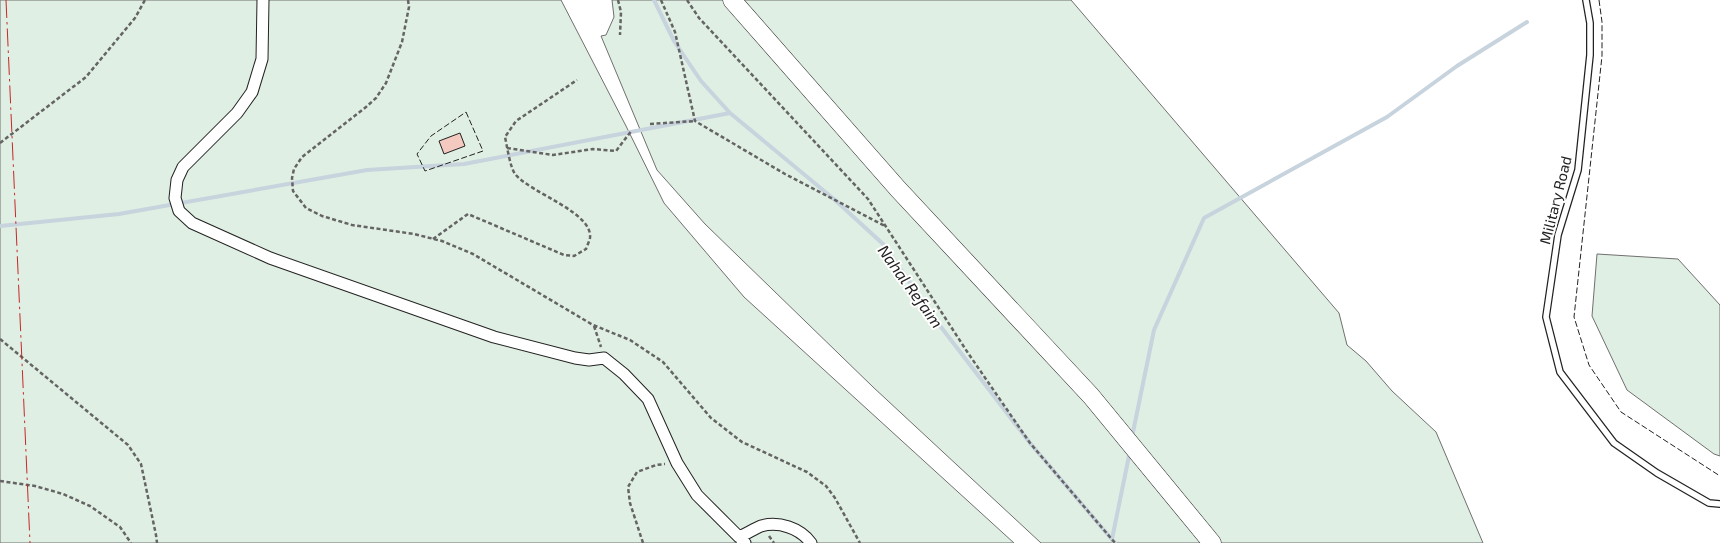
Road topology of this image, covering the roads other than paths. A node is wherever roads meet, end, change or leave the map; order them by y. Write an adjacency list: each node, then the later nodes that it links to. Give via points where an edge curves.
1 (262, 0): 5 (street, via 262,59 252,92 237,113 183,167 177,180 175,198 179,211 192,223 270,258 494,337 575,358 604,358 648,399 676,463 697,495)
2 (732, 0): 7 (main road, via 898,189 1091,396)
3 (1586, 0): 4 (lane, Military Road, via 1590,55 1578,170 1558,235 1546,317 1560,372 1614,443 1656,473 1709,503)
4 (1720, 504)
5 (742, 540): 6 (street, via 762,526 786,525 805,534)
6 (811, 543)
7 (1212, 543)

